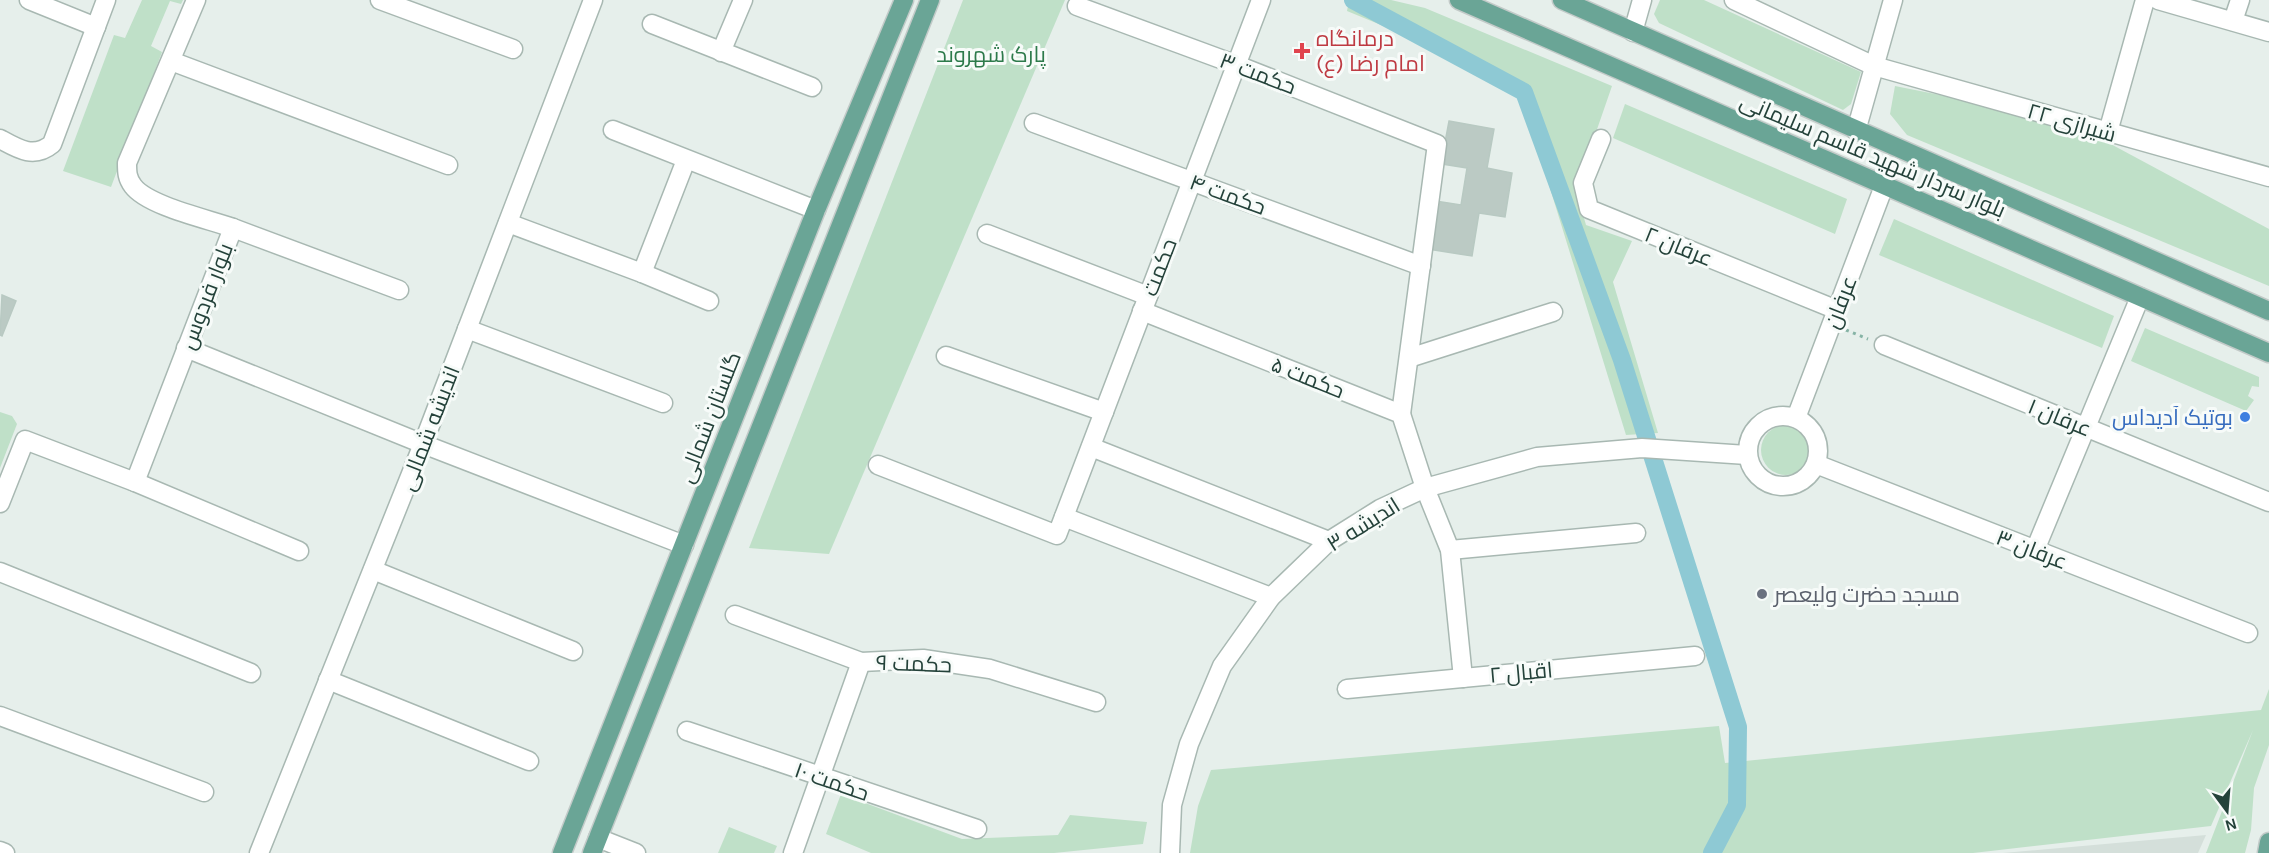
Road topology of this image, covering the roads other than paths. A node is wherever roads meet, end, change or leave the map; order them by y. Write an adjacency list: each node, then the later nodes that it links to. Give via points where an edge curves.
1 (29, 0): 21 (street)
2 (106, 0): 21 (street)
3 (196, 0): 26 (street, بلوار فردوس)
4 (380, 0): 24 (street)
5 (593, 0): 42 (street, اندیشه شمالی)
6 (743, 0): 25 (street)
7 (904, 0): 41 (main road, گلستان شمالی)
8 (930, 0): 81 (main road)
9 (1261, 0): 27 (street, حکمت)
10 (1459, 0): 40 (main road, بلوار سردار شهید قاسم سلیمانی)
11 (1562, 0): 22 (main road, بلوار سردار شهید قاسم سلیمانی)
12 (1642, 0): 22 (street)
13 (1734, 0): 28 (street, شیرازی ۲۲)
14 (1893, 0): 28 (street)
15 (2145, 0): 33 (street)
16 (2158, 0): 19 (street)
17 (2240, 0): 19 (street)
18 (1077, 6): 27 (street, حکمت ۳)
19 (2233, 21): 23 (street)
20 (652, 24): 25 (street)
21 (96, 27): 34 (street, via 52,144 39,152 24,152)
22 (1633, 32): 32 (main road, بلوار سردار شهید قاسم سلیمانی)
23 (2269, 32)
24 (513, 49)
25 (722, 52): 29 (street)
26 (171, 61): 37 (street); 43 (street, بلوار فردوس, via 127,163 127,177 149,199)
27 (1237, 64): 39 (street, حکمت); 45 (street, حکمت ۳, via 1437,144)
28 (1874, 66): 32 (street); 33 (street, شیرازی ۲۲)
29 (812, 87)
30 (1034, 123): 39 (street, حکمت ۴)
31 (613, 130): 36 (street)
32 (1856, 131): 51 (main road, بلوار سردار شهید قاسم سلیمانی)
33 (2108, 132): 38 (street, شیرازی ۲۲)
34 (0, 139)
35 (1601, 139): 53 (street, عرفان ۲, via 1583,183 1589,209)
36 (686, 160): 41 (street); 46 (street)
37 (448, 165)
38 (2269, 177)
39 (1192, 181): 45 (street, حکمت ۴); 50 (street, حکمت)
40 (1884, 186): 48 (main road, بلوار سردار شهید قاسم سلیمانی); 53 (street, عرفان)
41 (816, 210): 77 (main road, گلستان شمالی)
42 (508, 223): 46 (street); 54 (street, اندیشه شمالی)
43 (233, 228): 47 (street); 56 (street, بلوار فردوس)
44 (987, 234): 50 (street, حکمت ۵)
45 (1421, 266): 59 (street)
46 (642, 273): 49 (street)
47 (399, 290)
48 (2140, 297): 57 (main road, بلوار سردار شهید قاسم سلیمانی); 64 (street)
49 (709, 301)
50 (1145, 304): 61 (street, حکمت); 62 (street, حکمت ۵)
51 (2269, 311)
52 (1553, 312): 59 (street)
53 (1834, 317): 63 (street, عرفان)
54 (467, 329): 60 (street); 65 (street, اندیشه شمالی)
55 (1884, 345): 64 (street, عرفان ۱)
56 (186, 348): 65 (street); 70 (street, بلوار فردوس)
57 (2269, 353)
58 (946, 356): 61 (street)
59 (1408, 358): 62 (street)
60 (663, 403)
61 (1104, 412): 66 (street, حکمت)
62 (1401, 414): 71 (street)
63 (1796, 418): 67 (street, via 1778,415 1761,422 1750,437); 68 (street, via 1816,437)
64 (2086, 428): 72 (street, عرفان ۱); 79 (street)
65 (423, 444): 77 (street); 82 (street, اندیشه شمالی)
66 (1090, 447): 74 (street, حکمت); 76 (street)
67 (1747, 455): 68 (street, via 1754,472 1778,486 1804,479); 71 (street, اندیشه ۳, via 1642,448 1537,457)
68 (1815, 464): 79 (street, عرفان ۳)
69 (878, 465): 74 (street, حکمت, via 1057,535)
70 (135, 482): 73 (street, via 25,440); 80 (street)
71 (1425, 488): 76 (street, اندیشه ۳, via 1380,509); 78 (street)
72 (2269, 502)
73 (0, 503)
74 (1064, 517): 84 (street)
75 (1636, 533): 78 (street)
76 (1329, 542): 84 (street, اندیشه ۳)
77 (684, 544): 81 (main road); 106 (main road, گلستان شمالی)
78 (1450, 550): 91 (street)
79 (2035, 550): 86 (street, عرفان ۳)
80 (299, 551)
81 (709, 554): 102 (main road)
82 (373, 570): 87 (street); 92 (street, اندیشه شمالی)
83 (0, 572): 90 (street)
84 (1272, 597): 109 (street, اندیشه ۳, via 1222,666 1189,744 1173,805)
85 (735, 615): 89 (street, حکمت ۹)
86 (2248, 633)
87 (573, 651)
88 (1695, 656): 91 (street, اقبال ۲)
89 (861, 662): 94 (street, حکمت ۹, via 923,659 990,669); 98 (street)
90 (251, 673)
91 (1463, 678): 93 (street, اقبال ۲)
92 (328, 680): 97 (street); 105 (street, اندیشه شمالی)
93 (1347, 688)
94 (1096, 702)
95 (0, 716): 99 (street)
96 (687, 731): 98 (street, حکمت ۱۰)
97 (529, 761)
98 (820, 777): 100 (street, حکمت ۱۰); 108 (street)
99 (204, 792)
100 (978, 829)
101 (2269, 842): 110 (main road)
102 (595, 846): 107 (street)
103 (0, 851): 104 (street)
104 (5, 853)
105 (259, 853)
106 (562, 853)
107 (636, 853)
108 (793, 853)
109 (1170, 853)
110 (2267, 853)

